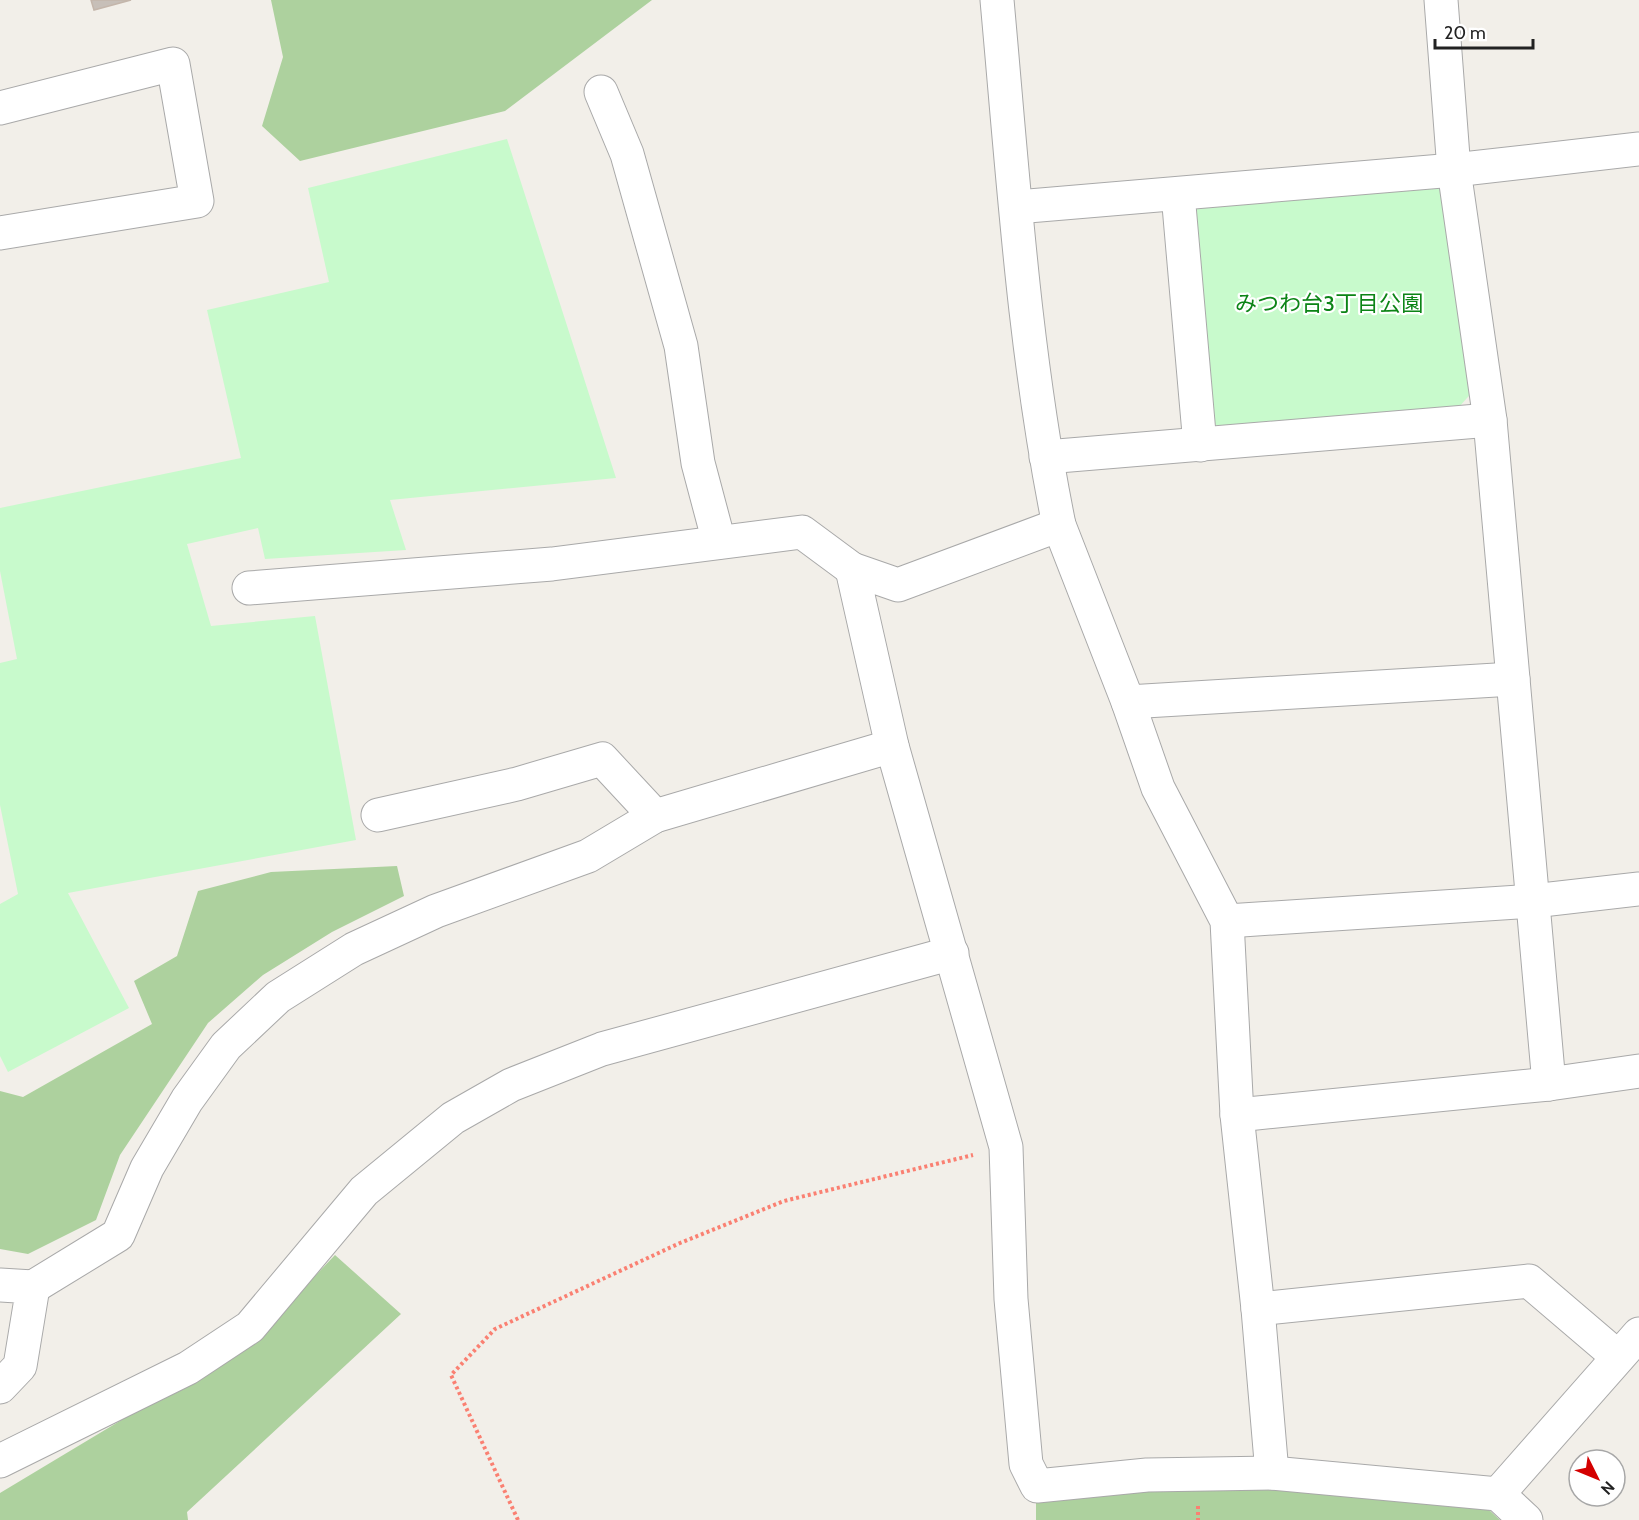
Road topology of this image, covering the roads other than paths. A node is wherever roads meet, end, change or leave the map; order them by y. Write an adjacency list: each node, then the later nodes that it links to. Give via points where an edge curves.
1 (997, 0): 8 (street)
2 (1442, 0): 6 (street)
3 (601, 92): 14 (street, via 627,154 681,346 698,463)
4 (0, 108): 9 (street, via 173,64 197,201)
5 (1639, 149): 6 (street)
6 (1454, 170): 7 (street); 10 (street)
7 (1178, 194): 8 (street); 11 (street)
8 (1016, 207): 12 (street)
9 (0, 232)
10 (1490, 420): 11 (street); 17 (street)
11 (1200, 444): 12 (street)
12 (1046, 457): 13 (street)
13 (1059, 525): 15 (street, via 898,585); 18 (street)
14 (719, 542): 15 (street, via 802,532); 16 (street, via 552,564)
15 (852, 568): 19 (street)
16 (249, 588)
17 (1513, 679): 18 (street); 23 (street)
18 (1128, 702): 24 (street, via 1158,788)
19 (892, 746): 21 (street); 25 (street)
20 (378, 815): 21 (street, via 517,784 602,759)
21 (655, 816): 30 (street, via 588,856 436,911 354,949 278,997 226,1046 187,1100 147,1168 118,1235)
22 (1639, 890): 23 (street)
23 (1533, 901): 24 (street); 27 (street)
24 (1227, 921): 28 (street)
25 (952, 953): 34 (street, via 602,1049 511,1085 453,1118 364,1191 250,1327 188,1368); 35 (street, via 1005,1147 1013,1322 1026,1464 1036,1486 1147,1475)
26 (1639, 1071): 27 (street)
27 (1550, 1084): 28 (street)
28 (1237, 1115): 31 (street)
29 (0, 1284): 30 (street)
30 (33, 1287): 33 (street, via 20,1366)
31 (1258, 1309): 32 (street, via 1529,1281); 35 (street)
32 (1628, 1346): 36 (street)
33 (0, 1387)
34 (0, 1461)
35 (1272, 1473): 36 (street)
36 (1498, 1494): 37 (street)
37 (1526, 1520)

